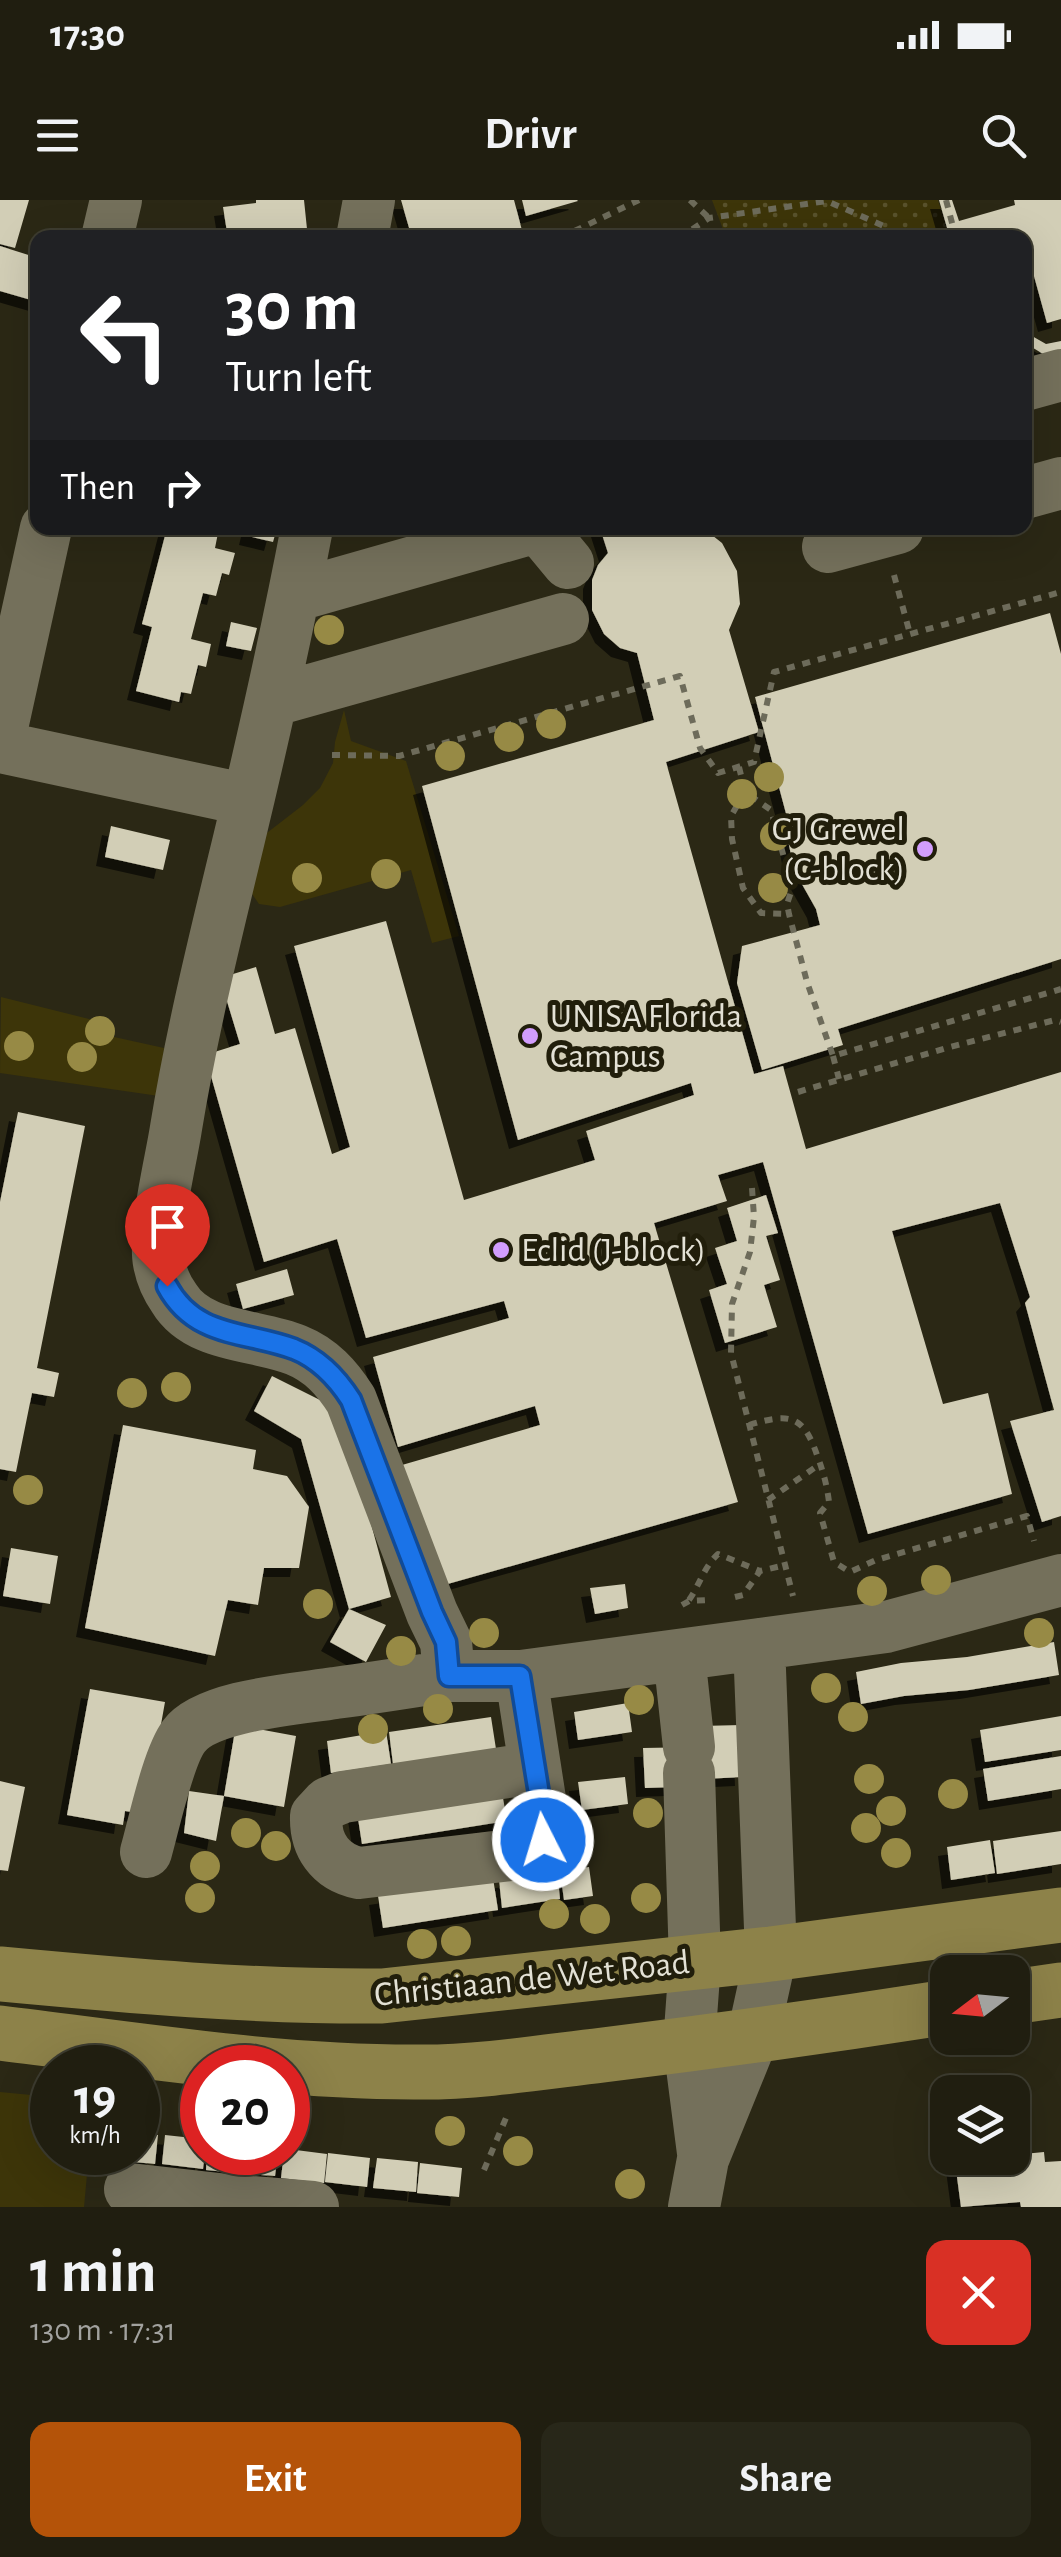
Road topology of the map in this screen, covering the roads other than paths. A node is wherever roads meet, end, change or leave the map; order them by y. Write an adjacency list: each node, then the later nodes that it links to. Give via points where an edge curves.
1 (116, 200): 3 (street)
2 (369, 200): 4 (street)
3 (109, 230)
4 (363, 230)
5 (1061, 376): 6 (street)
6 (1032, 383)
7 (1061, 483): 8 (street)
8 (1032, 491)
9 (44, 535): 17 (street)
10 (306, 535): 14 (street)
11 (547, 539): 14 (street, via 406,586)
12 (828, 546): 13 (street)
13 (896, 551)
14 (294, 596): 16 (street)
15 (563, 619): 16 (street)
16 (270, 701): 19 (street)
17 (4, 704)
18 (0, 747): 19 (street)
19 (248, 800): 23 (street, via 180,1100 158,1261 176,1302 192,1318 297,1350 337,1378 446,1642)
20 (1050, 1568): 21 (street, via 886,1627)
21 (759, 1644): 22 (street); 28 (street)
22 (679, 1655): 24 (street); 29 (street)
23 (449, 1676): 24 (street); 26 (street, via 257,1704 202,1722 176,1748)
24 (520, 1676): 25 (street)
25 (535, 1768)
26 (146, 1852)
27 (1061, 1915): 28 (main road, Christiaan de Wet Road)
28 (772, 1954): 29 (main road, Christiaan de Wet Road); 35 (street)
29 (695, 1962): 30 (main road, Christiaan de Wet Road, via 382,1996 196,1992); 36 (street)
30 (0, 1974)
31 (1061, 1990): 32 (main road)
32 (1030, 1994)
33 (930, 2010): 35 (main road)
34 (0, 2033): 36 (main road, via 344,2071 480,2069)
35 (752, 2036): 36 (main road); 37 (street)
36 (689, 2044): 37 (street)
37 (698, 2183)
38 (130, 2189): 39 (street)
39 (228, 2204): 40 (street)
40 (314, 2207)

